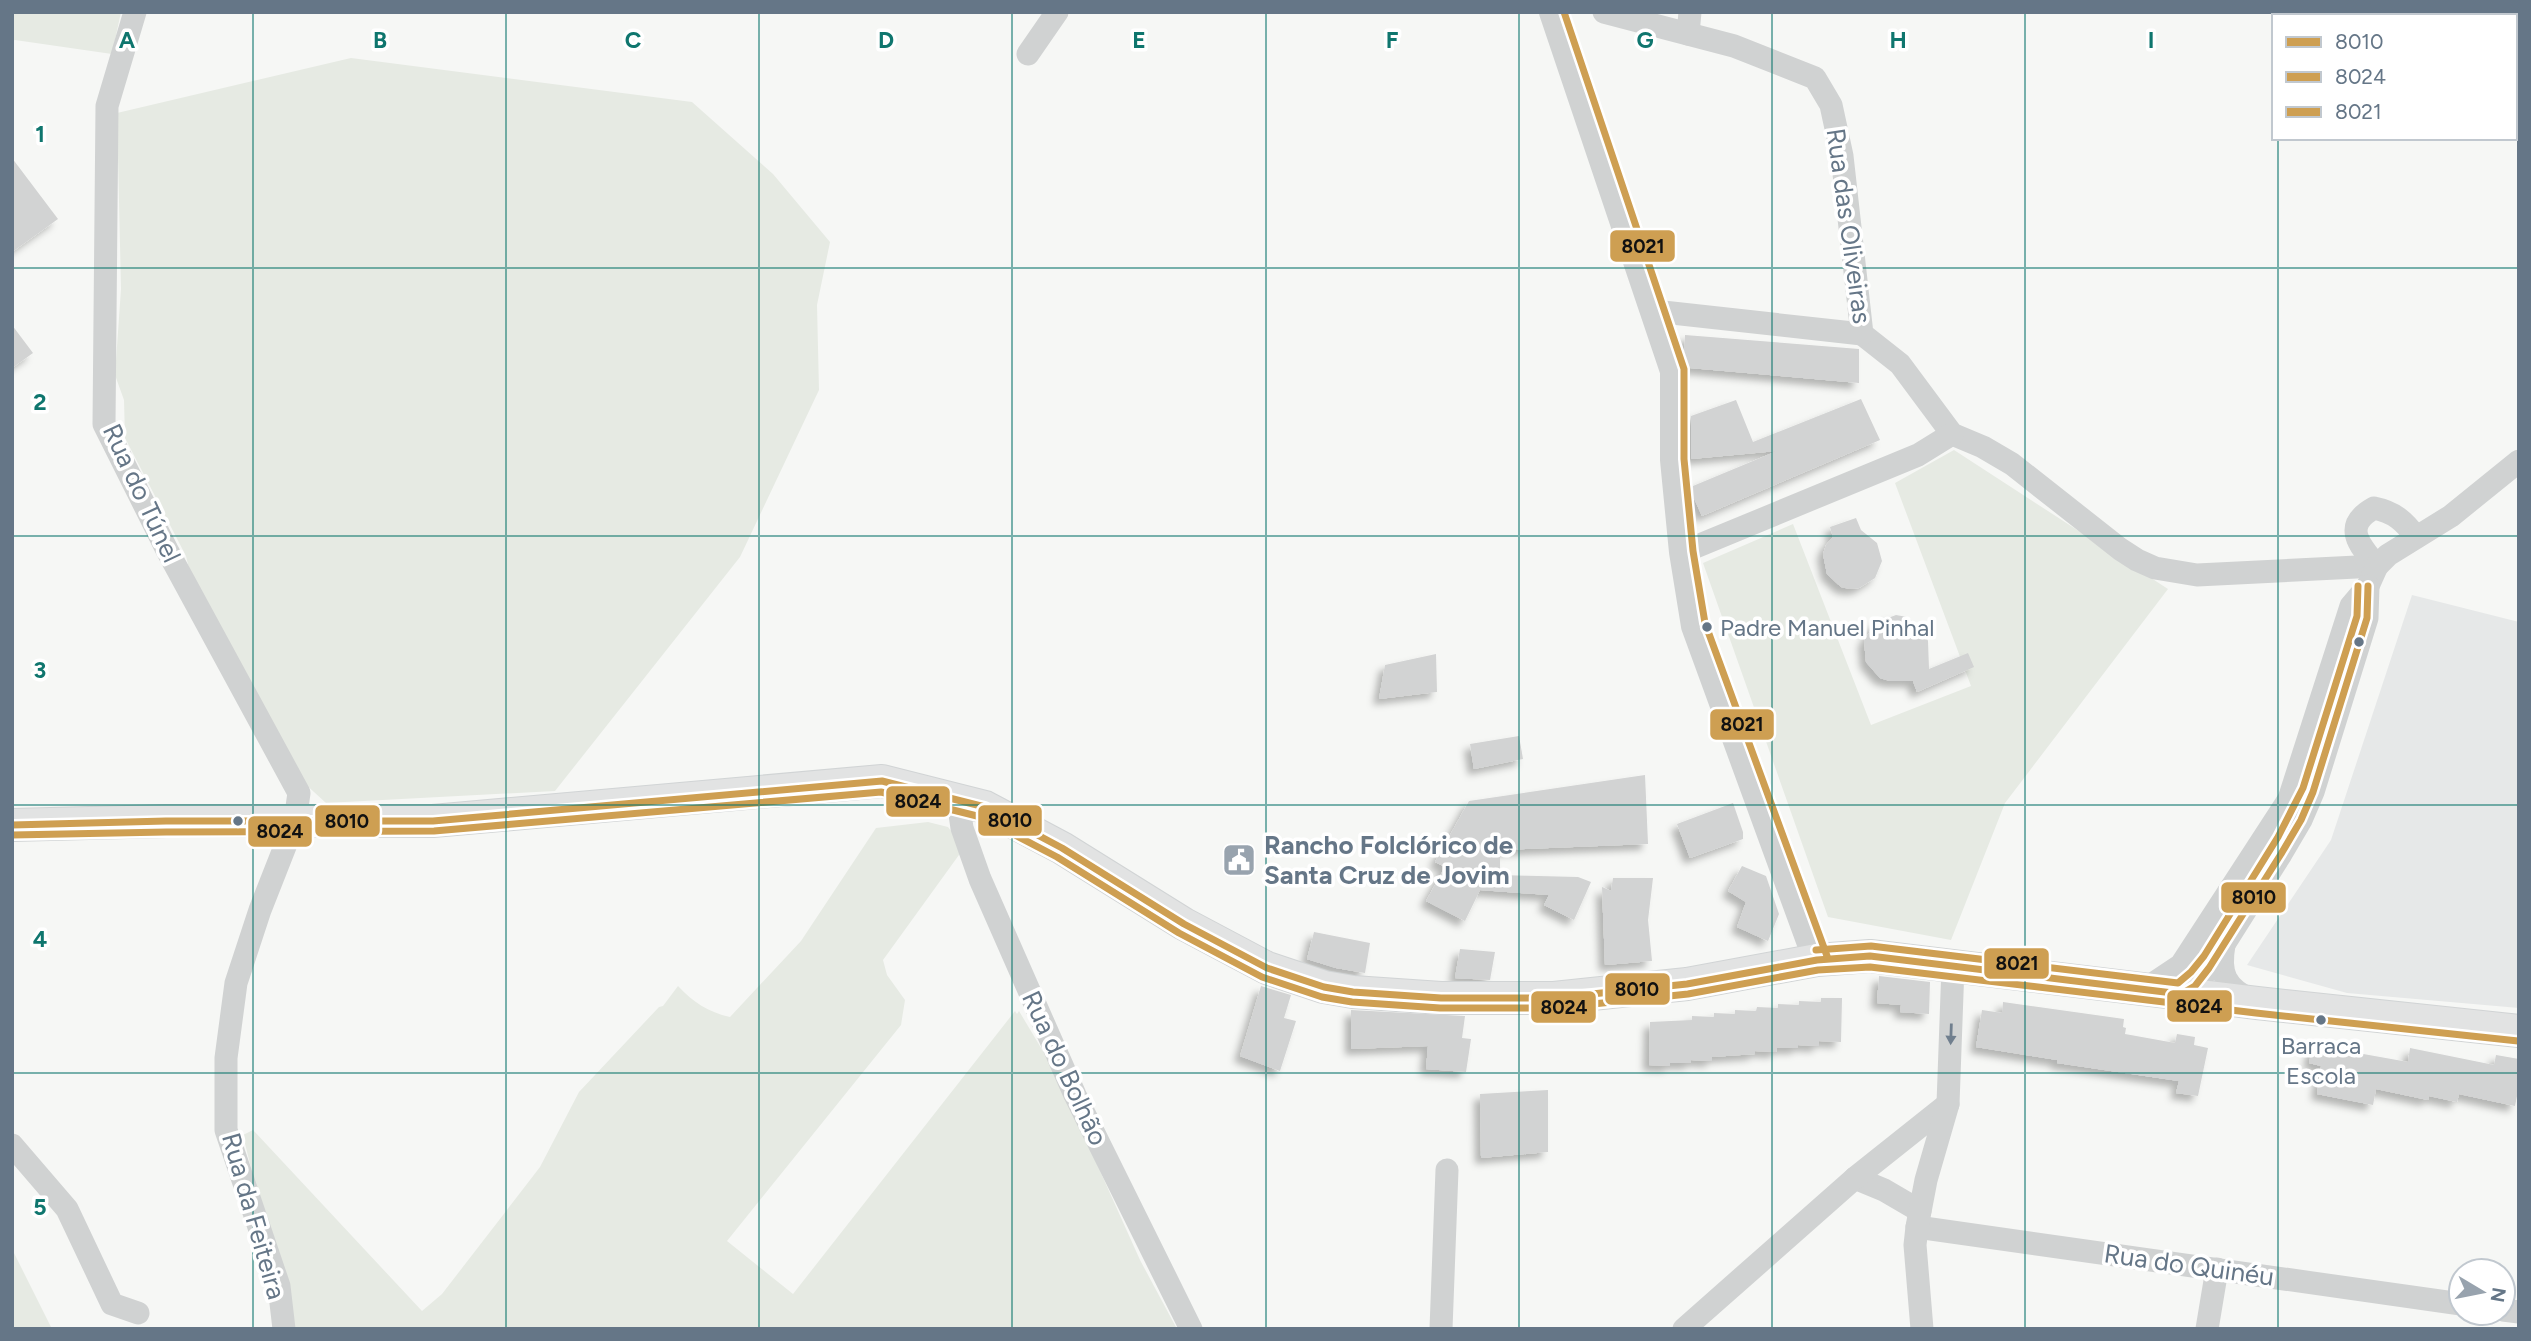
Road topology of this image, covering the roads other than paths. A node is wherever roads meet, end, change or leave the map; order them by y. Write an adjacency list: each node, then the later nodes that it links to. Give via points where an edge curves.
1 (135, 12): 15 (street, Rua do Túnel, via 107,106 104,424 167,551 299,793)
2 (1057, 12): 6 (street)
3 (1553, 12): 7 (street)
4 (1604, 12): 5 (street, Rua das Oliveiras)
5 (1689, 23): 8 (street, Rua das Oliveiras, via 1815,78 1831,105 1842,156)
6 (1028, 54)
7 (1654, 311): 8 (street); 12 (street, via 1674,371 1674,460)
8 (1861, 334): 9 (street, Rua das Oliveiras, via 1900,364)
9 (1952, 434): 12 (street, via 1918,455); 13 (street, via 2012,464 2120,549 2154,568 2197,575)
10 (2519, 461): 11 (street, via 2451,516)
11 (2416, 537): 13 (street, via 2388,555); 13 (street, via 2406,523 2386,510 2374,508 2363,514 2356,537)
12 (1683, 552): 19 (street, via 1695,626)
13 (2372, 576): 17 (street, via 2367,618 2313,792 2301,820); 18 (street, via 2346,619 2289,799)
14 (962, 800): 15 (main road, via 882,781 433,821); 19 (main road, via 985,807 1062,848 1184,925 1267,968 1353,992 1554,998 1686,984); 34 (street, Rua do Bolhão, via 962,828 980,879 1075,1095)
15 (295, 821): 16 (main road); 33 (street, Rua da Feiteira, via 236,983 226,1058 226,1130 279,1286)
16 (12, 825)
17 (2224, 945): 22 (street); 23 (street, via 2220,964 2226,980 2240,995)
18 (2195, 946): 21 (street, via 2180,965); 22 (street, via 2188,963)
19 (1816, 960): 20 (main road, via 1870,956)
20 (1953, 966): 21 (main road); 25 (street, one-way to 25)
21 (2140, 989): 22 (main road)
22 (2193, 992): 23 (main road)
23 (2257, 1003): 24 (main road)
24 (2519, 1031)
25 (1948, 1104): 28 (street); 29 (street)
26 (12, 1145): 32 (street, via 67,1209 112,1304)
27 (1447, 1170): 35 (street)
28 (1855, 1178): 29 (street, via 1884,1190); 36 (street)
29 (1918, 1219): 30 (street, Rua do Quinéu); 37 (street)
30 (2217, 1269): 31 (street, Rua do Quinéu); 38 (street)
31 (2447, 1302)
32 (138, 1313)
33 (284, 1329)
34 (1191, 1329)
35 (1441, 1329)
36 (1684, 1329)
37 (1922, 1329)
38 (2207, 1329)

